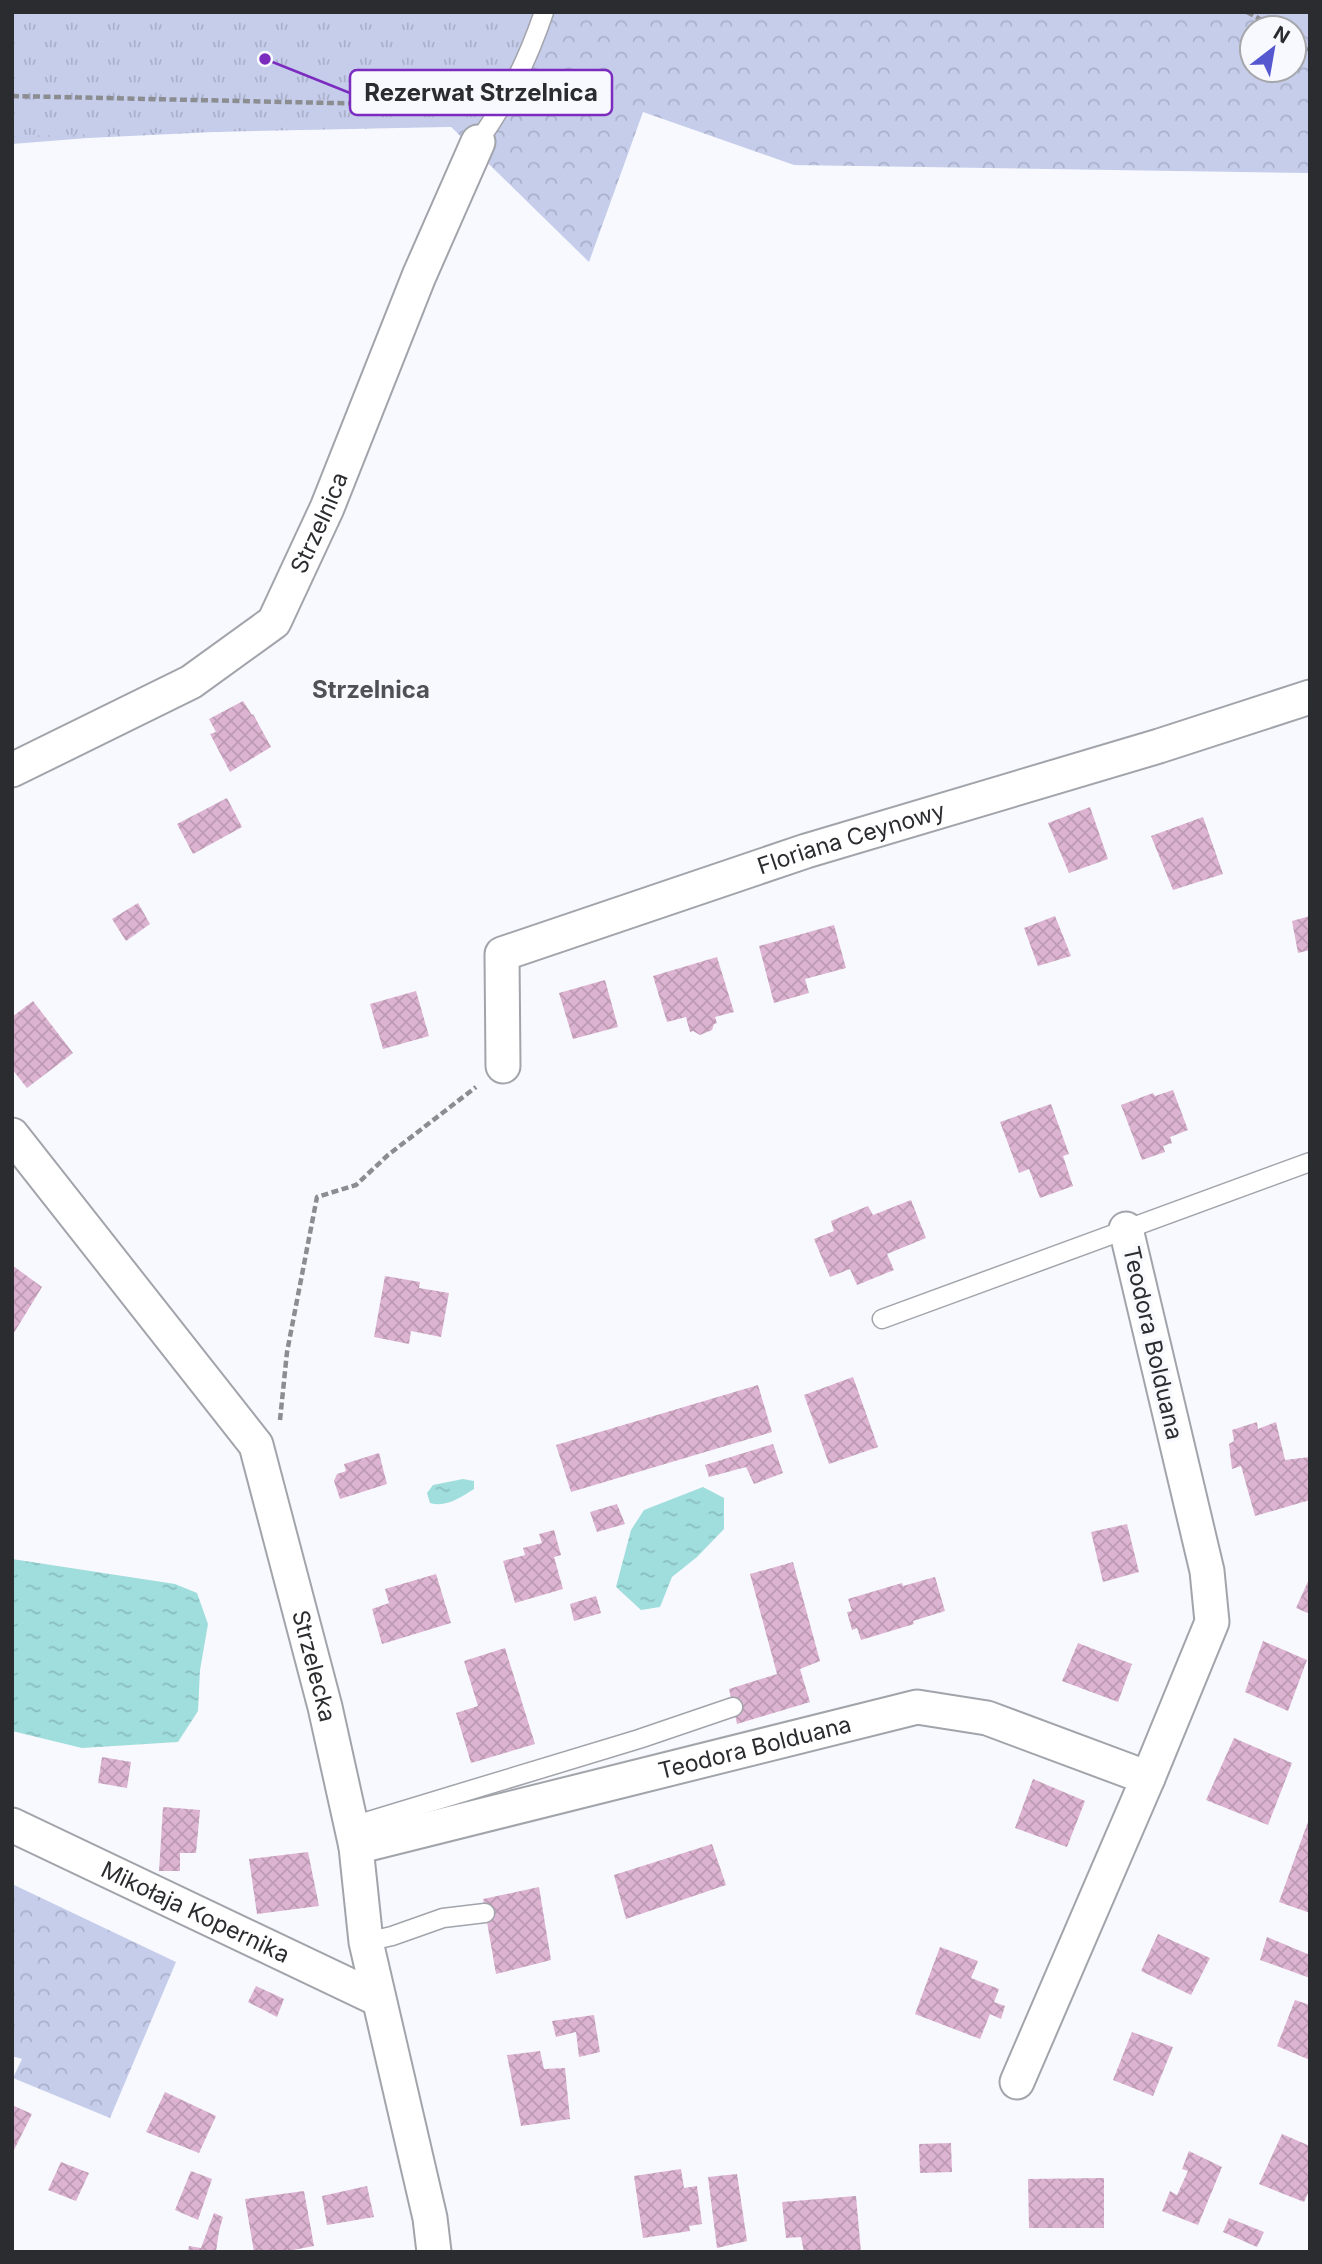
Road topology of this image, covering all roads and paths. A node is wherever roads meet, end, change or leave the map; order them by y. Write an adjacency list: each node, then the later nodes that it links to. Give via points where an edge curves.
1 (544, 12): 3 (lane)
2 (12, 96): 3 (path)
3 (503, 106): 4 (lane)
4 (478, 142): 6 (street, Strzelnica, via 327,508 274,622 191,682)
5 (1310, 697): 7 (street, Floriana Ceynowy, via 806,851 502,954)
6 (12, 771)
7 (503, 1066): 12 (path, via 356,1185 317,1197 287,1352)
8 (19, 1144): 16 (street, Strzelecka, via 256,1445 326,1707)
9 (1310, 1162): 10 (lane)
10 (1126, 1229): 11 (lane); 14 (street, Teodora Bolduana, via 1207,1571 1212,1622)
11 (882, 1319)
12 (280, 1421)
13 (733, 1707): 16 (lane)
14 (1148, 1778): 16 (street, Teodora Bolduana, via 987,1718 917,1707); 20 (street, Teodora Bolduana)
15 (12, 1825): 19 (street, Mikołaja Kopernika)
16 (354, 1836): 18 (street, Strzelecka)
17 (485, 1913): 18 (lane, via 443,1918)
18 (366, 1942): 19 (street, Strzelecka)
19 (378, 1999): 21 (street, Strzelecka, via 430,2218)
20 (1017, 2082)
21 (433, 2252)

